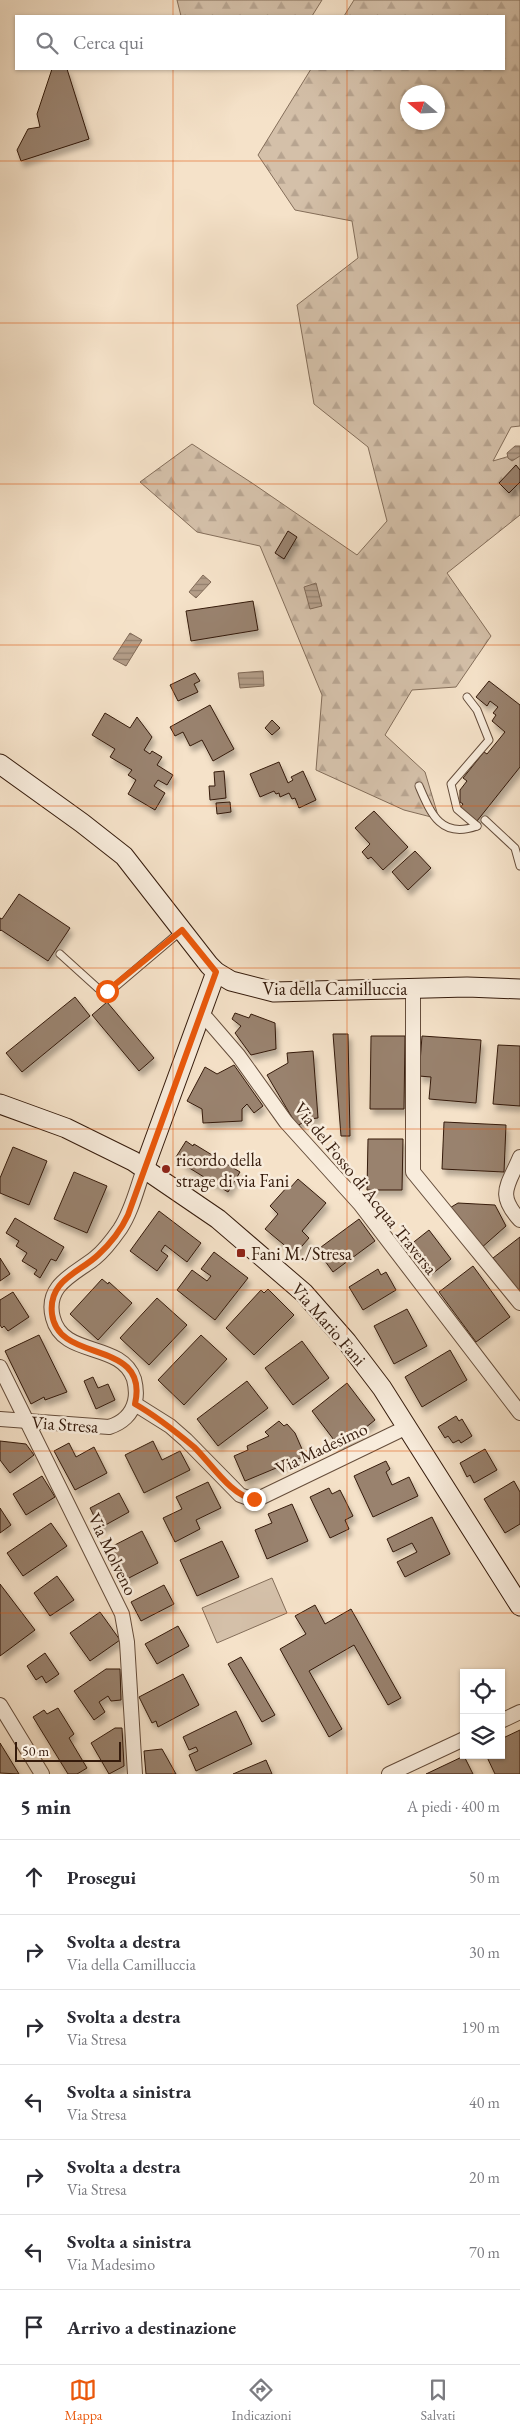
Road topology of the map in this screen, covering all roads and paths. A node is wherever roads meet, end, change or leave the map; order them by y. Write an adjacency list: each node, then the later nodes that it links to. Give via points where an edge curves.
1 (467, 697): 3 (lane, via 477,710 489,740 451,784 457,809 477,826 464,831 440,823 430,812)
2 (0, 764): 7 (street, Via della Camilluccia, via 124,856)
3 (419, 786)
4 (485, 820): 5 (lane)
5 (518, 847): 6 (lane)
6 (520, 866)
7 (182, 930): 8 (lane, via 105,992); 9 (street, Via della Camilluccia)
8 (60, 954)
9 (216, 972): 10 (street, Via della Camilluccia, via 239,983 274,992); 12 (street)
10 (413, 988): 11 (street, Via della Camilluccia); 17 (street, via 412,1168)
11 (520, 989)
12 (200, 1011): 15 (street); 20 (street, Via del Fosso di Acqua Traversa, via 286,1122 360,1204)
13 (0, 1104): 15 (street, Via Mario Fani, via 86,1136)
14 (520, 1157): 16 (street, via 505,1197 509,1208)
15 (144, 1169): 19 (street, via 119,1230 96,1257 62,1280 52,1305 54,1323 64,1338 125,1364 137,1390); 23 (street, Via Mario Fani, via 218,1219 304,1293 347,1342)
16 (520, 1220)
17 (520, 1303)
18 (0, 1367): 22 (street, Via Molveno)
19 (135, 1404): 22 (street, Via Stresa, via 123,1420 109,1427); 23 (street, Via Madesimo, via 170,1426 240,1495 254,1499)
20 (520, 1414)
21 (0, 1419): 22 (street, Via Stresa)
22 (25, 1421): 30 (street, Via Molveno, via 122,1614 127,1642)
23 (407, 1427): 24 (street, Via Mario Fani)
24 (520, 1606)
25 (0, 1705): 29 (street)
26 (520, 1712): 27 (street)
27 (505, 1719)
28 (460, 1741): 31 (street)
29 (42, 1774)
30 (136, 1774)
31 (389, 1774)

